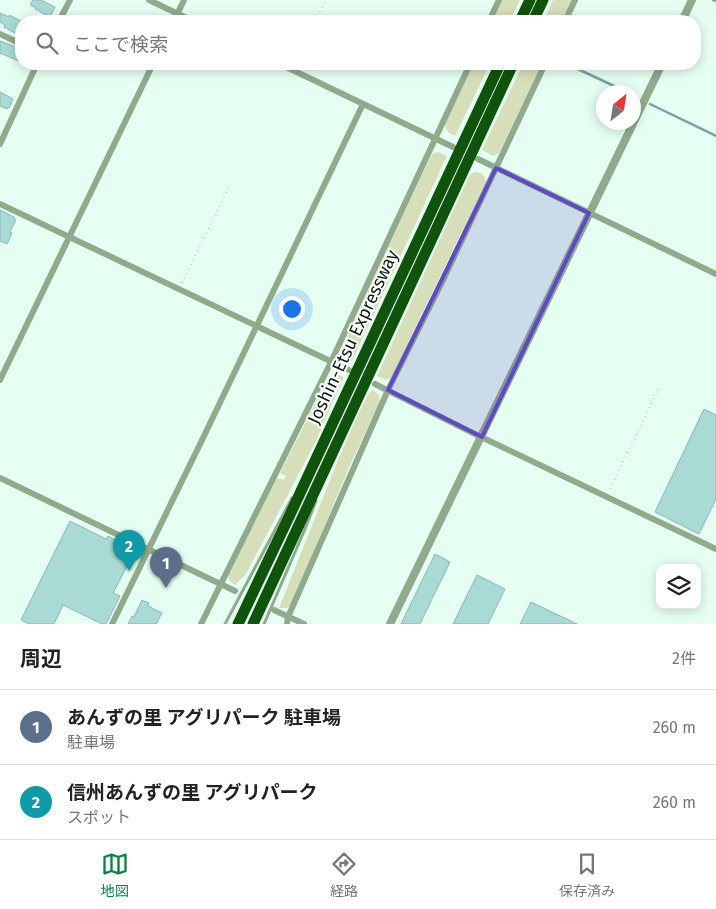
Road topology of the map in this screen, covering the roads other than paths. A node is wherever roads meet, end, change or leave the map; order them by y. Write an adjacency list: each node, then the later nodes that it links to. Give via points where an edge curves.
1 (70, 0): 10 (street)
2 (149, 0): 9 (street)
3 (184, 0): 9 (street)
4 (498, 0): 11 (street)
5 (530, 0): 12 (highway)
6 (543, 0): 13 (highway)
7 (575, 0): 14 (street)
8 (692, 0): 15 (street)
9 (178, 14)
10 (62, 15)
11 (492, 15)
12 (523, 15)
13 (536, 15)
14 (568, 15)
15 (685, 15)
16 (0, 34): 17 (street)
17 (15, 41)
18 (34, 70): 28 (street)
19 (150, 70): 36 (street)
20 (292, 70): 26 (street)
21 (467, 70): 29 (street)
22 (497, 70): 44 (highway, Joshin-Etsu Expressway)
23 (510, 70): 45 (highway, Joshin-Etsu Expressway)
24 (542, 70): 33 (street)
25 (659, 70): 35 (street)
26 (363, 104): 29 (street); 38 (street)
27 (0, 121): 28 (street)
28 (9, 124): 30 (street)
29 (436, 139): 31 (street); 39 (street)
30 (0, 144)
31 (453, 147)
32 (478, 159): 33 (street)
33 (496, 168): 35 (street); 43 (street)
34 (0, 204): 36 (street)
35 (589, 213): 37 (street); 46 (street)
36 (69, 237): 38 (street); 41 (street)
37 (716, 274)
38 (256, 326): 39 (street); 51 (street)
39 (331, 362): 40 (street); 52 (street)
40 (349, 370)
41 (0, 380)
42 (375, 384): 43 (street)
43 (388, 390): 46 (street); 55 (street)
44 (329, 430): 48 (lane); 59 (highway, Joshin-Etsu Expressway)
45 (340, 435): 60 (highway, Joshin-Etsu Expressway); 61 (lane, via 305,529)
46 (482, 436): 50 (street); 64 (street)
47 (0, 478): 51 (street)
48 (297, 489)
49 (292, 497): 58 (lane)
50 (716, 549)
51 (148, 550): 52 (street); 56 (street)
52 (220, 584): 53 (street); 57 (street)
53 (235, 591)
54 (274, 610): 55 (street)
55 (288, 617): 62 (street); 63 (street)
56 (112, 624)
57 (201, 624)
58 (225, 624)
59 (238, 624)
60 (253, 624)
61 (264, 624)
62 (286, 624)
63 (304, 624)
64 (390, 624)

